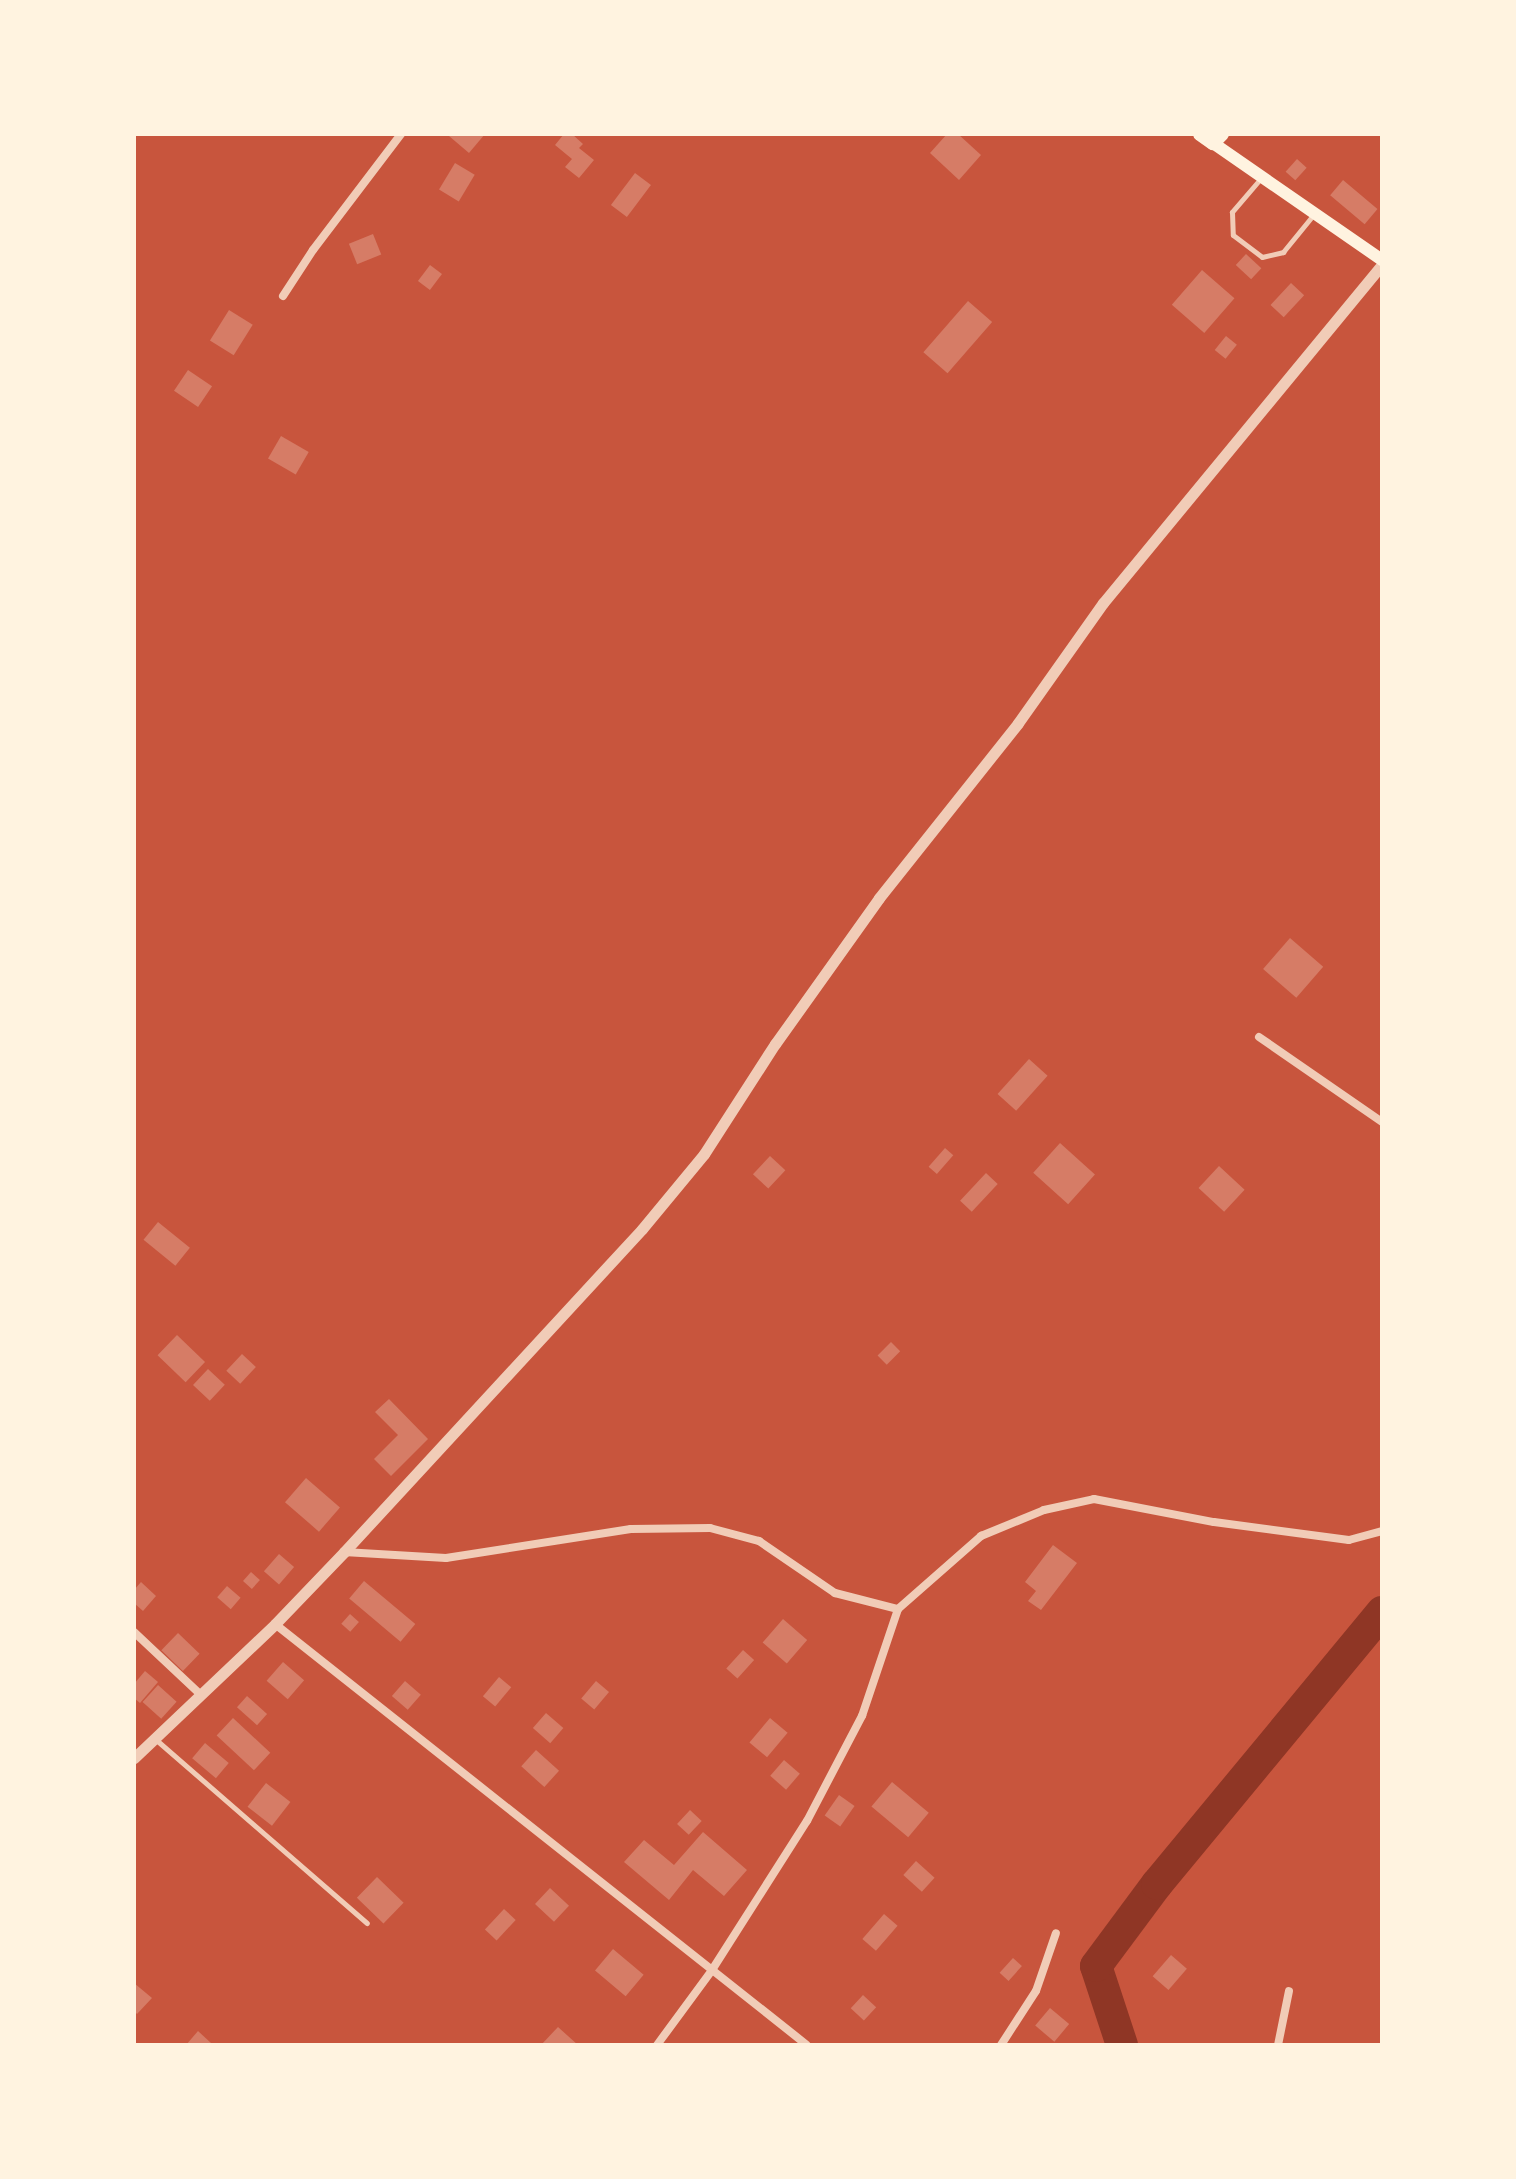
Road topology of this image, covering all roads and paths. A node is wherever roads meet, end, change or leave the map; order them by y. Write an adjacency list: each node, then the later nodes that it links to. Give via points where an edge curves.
1 (401, 134): 7 (street)
2 (1200, 134): 3 (main road)
3 (1218, 138): 4 (main road)
4 (1262, 177): 5 (main road); 5 (lane, via 1232,212 1233,235 1262,257 1283,252)
5 (1315, 213): 6 (main road)
6 (1382, 262): 11 (street, via 1103,603 1018,723 879,898 704,1154 642,1229)
7 (283, 296)
8 (1259, 1037): 9 (street)
9 (1382, 1122)
10 (1382, 1531): 12 (street, via 1349,1540 1094,1499 1044,1510 981,1536)
11 (344, 1552): 12 (street, via 446,1558 631,1529 710,1528 759,1541 835,1593); 13 (street)
12 (898, 1609): 20 (street, via 862,1716 807,1821)
13 (275, 1624): 15 (street); 20 (street)
14 (134, 1632): 15 (street)
15 (200, 1694): 16 (street)
16 (154, 1738): 17 (street); 18 (lane)
17 (134, 1758)
18 (367, 1923)
19 (1056, 1933): 24 (street, via 1036,1991)
20 (712, 1970): 22 (street); 23 (street)
21 (1289, 1991): 25 (street)
22 (657, 2045)
23 (807, 2045)
24 (1001, 2045)
25 (1278, 2045)

